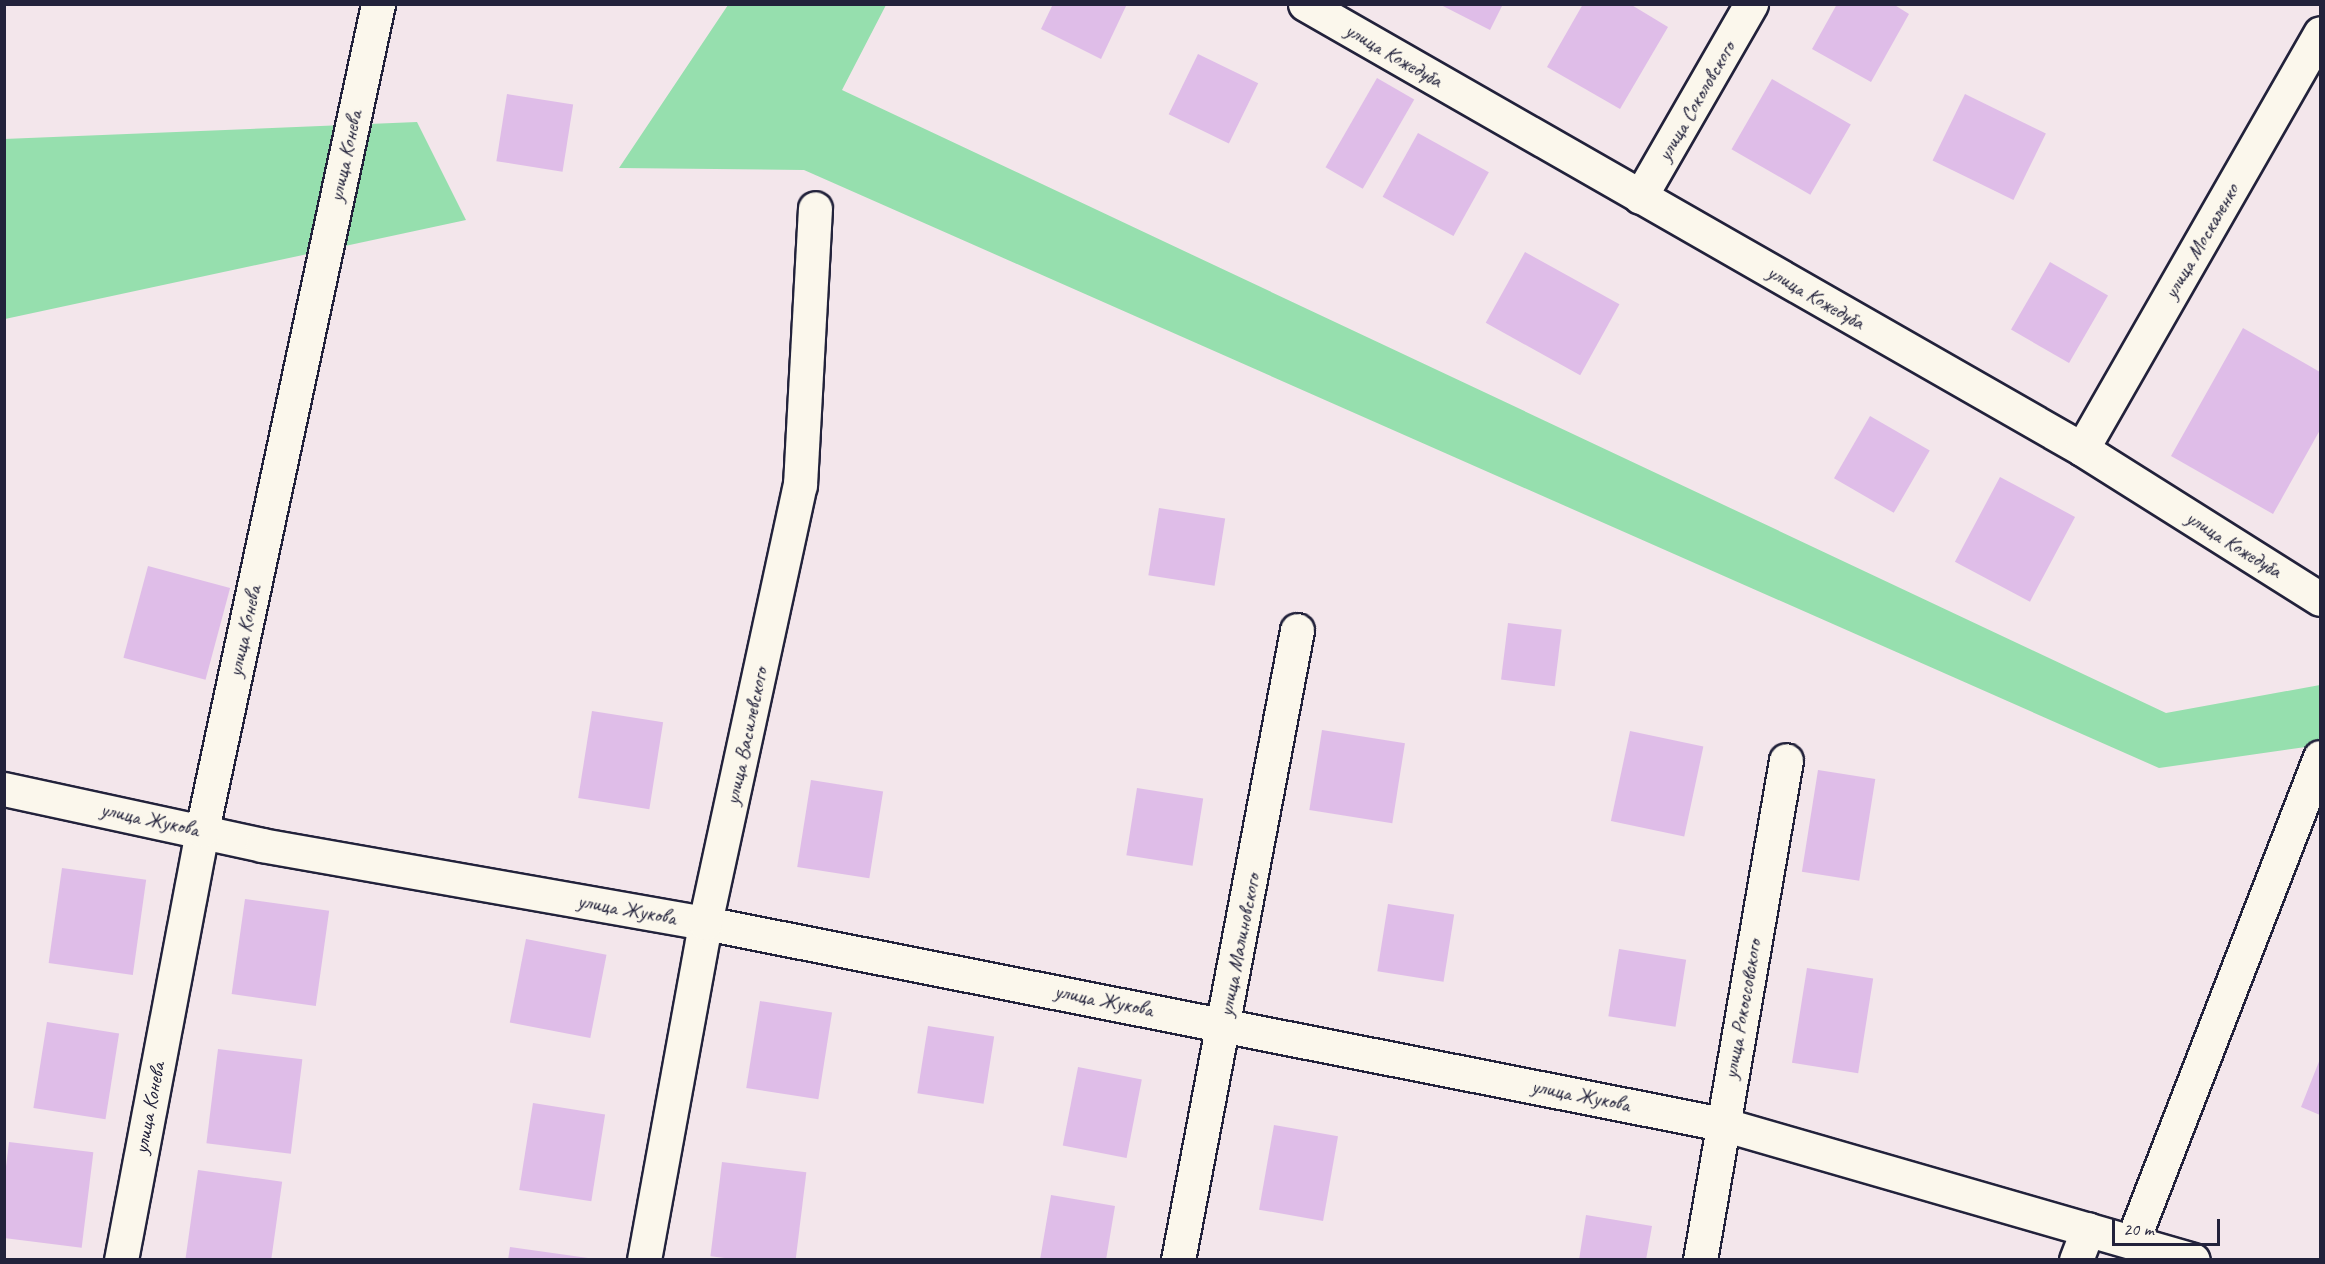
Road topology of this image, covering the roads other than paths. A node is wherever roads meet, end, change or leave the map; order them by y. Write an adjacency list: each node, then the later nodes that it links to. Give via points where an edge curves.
1 (378, 4): 13 (street, улица Конева)
2 (1305, 4): 5 (street, улица Кожедуба)
3 (1751, 4): 5 (street, улица Соколовского)
4 (2320, 33): 7 (street, улица Москаленко)
5 (1640, 197): 7 (street, улица Кожедуба)
6 (815, 208): 14 (street, улица Василевского, via 800,485)
7 (2082, 449): 8 (street, улица Кожедуба)
8 (2320, 599)
9 (1297, 630): 15 (street, улица Малиновского)
10 (2320, 757): 18 (street)
11 (1786, 760): 16 (street, улица Рокоссовского)
12 (4, 789): 13 (street, улица Жукова)
13 (202, 830): 14 (street, улица Жукова); 19 (street, улица Конева)
14 (705, 923): 15 (street, улица Жукова); 20 (street, улица Василевского)
15 (1224, 1023): 16 (street, улица Жукова); 21 (street, улица Малиновского)
16 (1722, 1124): 17 (street, улица Жукова); 22 (street, улица Рокоссовского)
17 (2088, 1229): 18 (street, улица Жукова); 23 (street)
18 (2132, 1242): 24 (street, улица Жукова)
19 (121, 1260)
20 (644, 1260)
21 (1178, 1260)
22 (1700, 1260)
23 (2076, 1260)
24 (2193, 1260)

